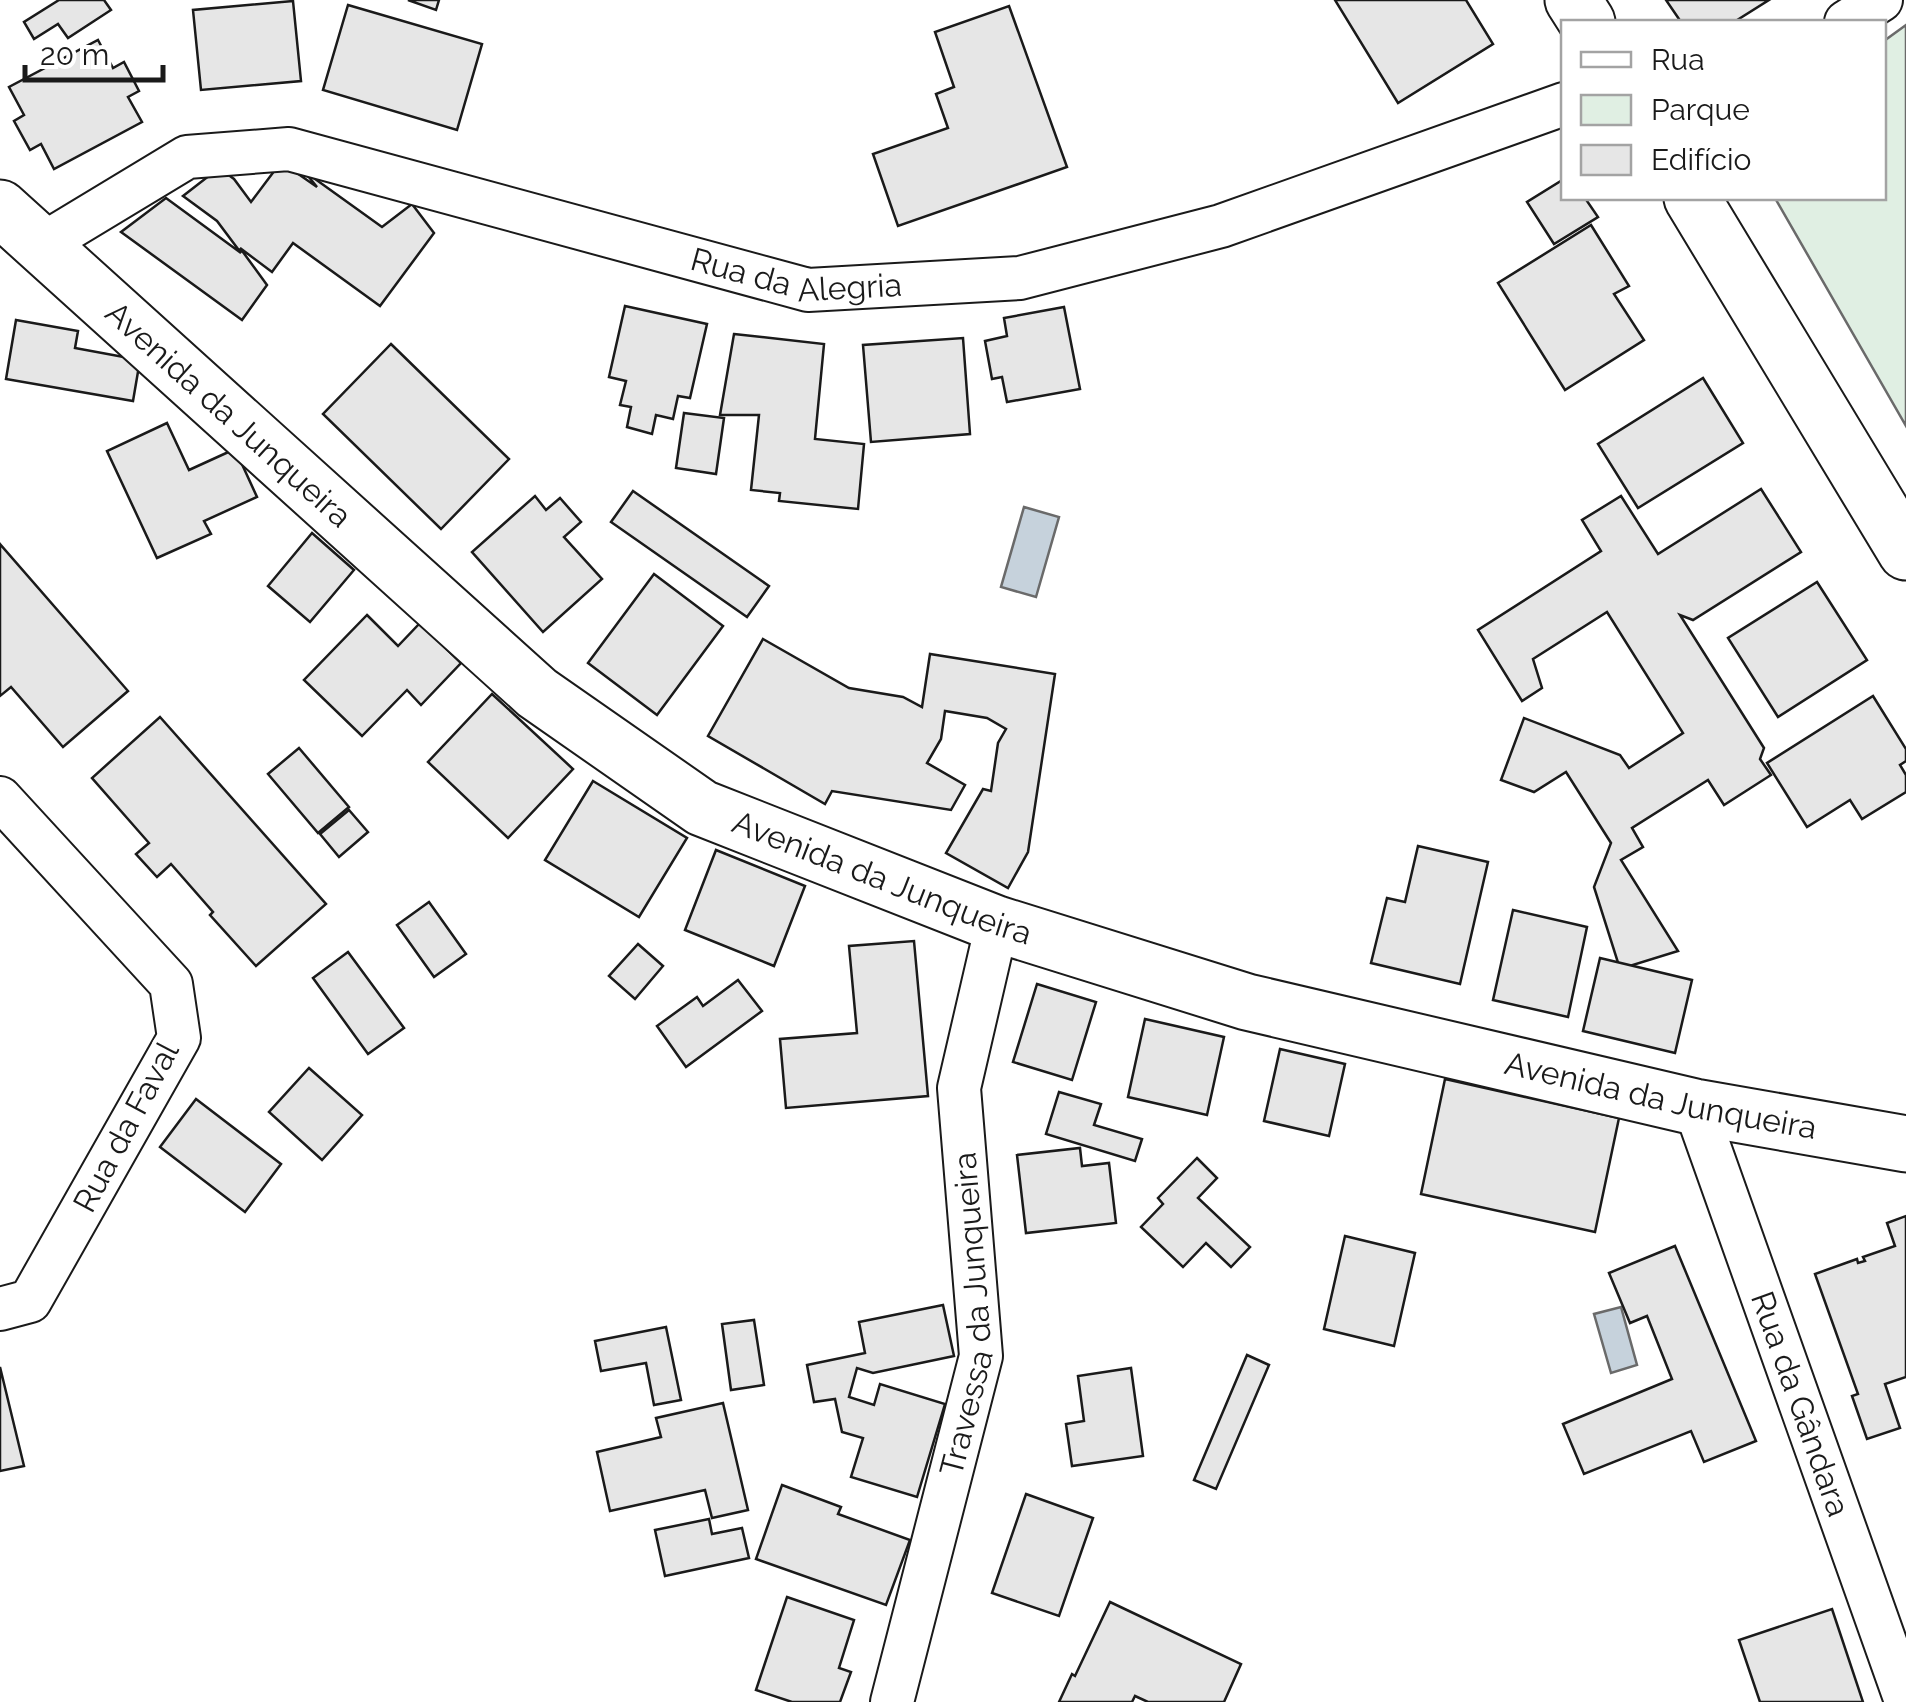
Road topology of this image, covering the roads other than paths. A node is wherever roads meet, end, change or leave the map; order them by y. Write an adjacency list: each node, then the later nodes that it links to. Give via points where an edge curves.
1 (1881, 0): 2 (street)
2 (1849, 20)
3 (1561, 105): 5 (street, Rua da Alegria, via 1221,226 1020,278 808,290 289,149 186,157)
4 (1693, 200): 6 (street)
5 (11, 220): 8 (street, Avenida da Junqueira, via 537,693 702,808)
6 (1906, 552)
7 (0, 798): 11 (street, Rua da Faval, via 172,984 179,1038 30,1301)
8 (997, 924): 9 (street, Avenida da Junqueira, via 1247,1002); 13 (street, Travessa da Junqueira, via 959,1088 981,1356)
9 (1695, 1107): 10 (street, Avenida da Junqueira); 12 (street, Rua da Gândara)
10 (1906, 1144)
11 (0, 1309)
12 (1906, 1701)
13 (892, 1702)

